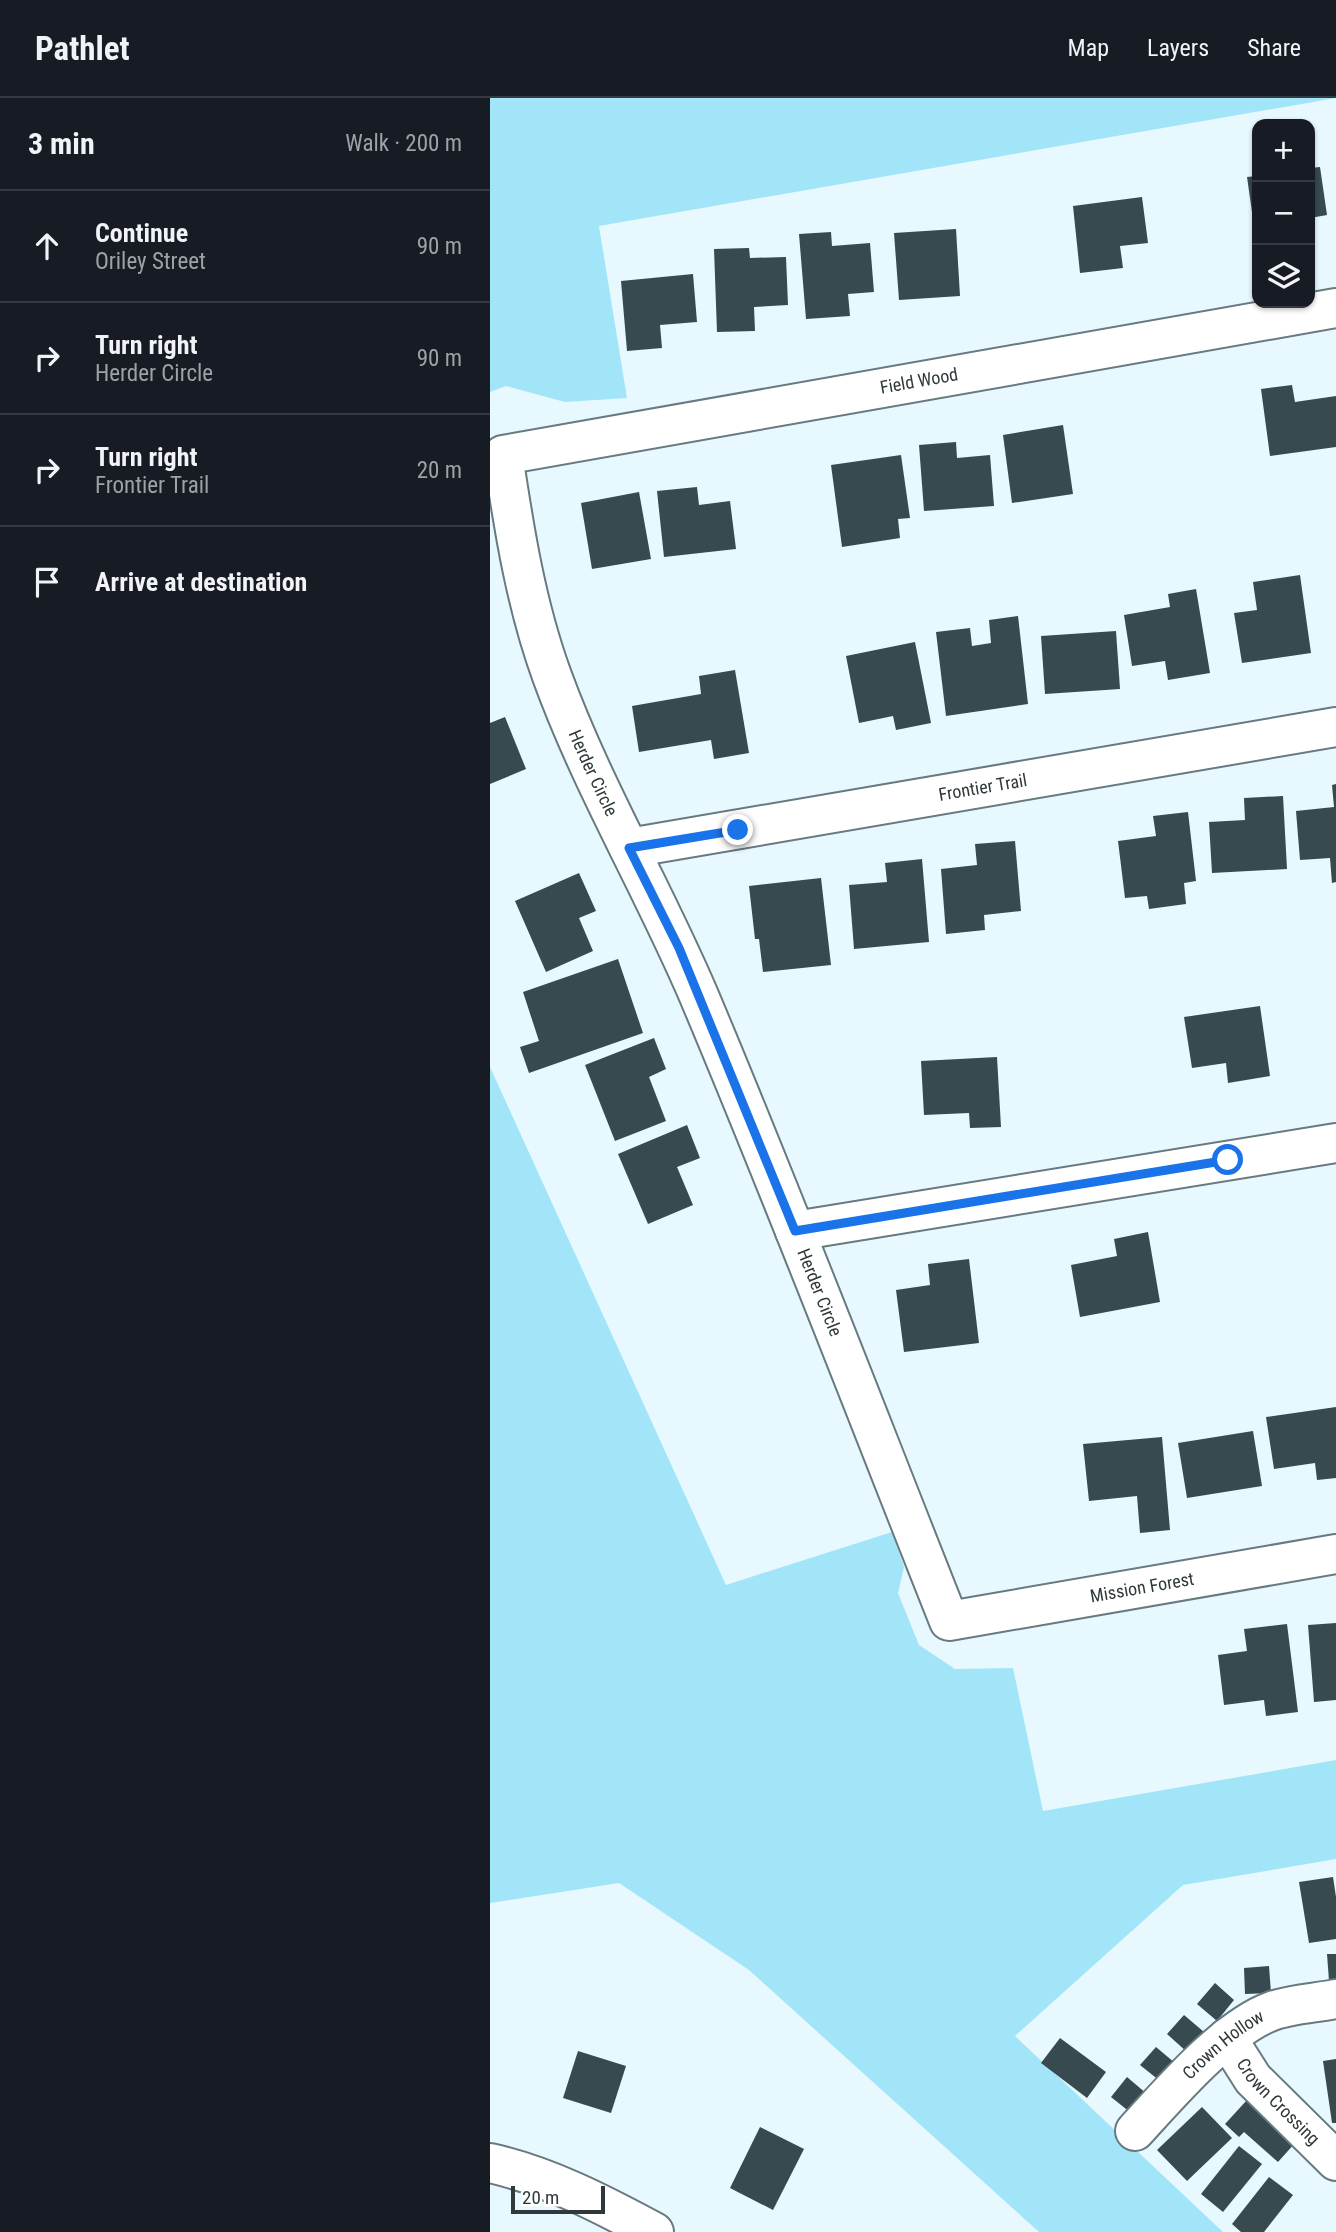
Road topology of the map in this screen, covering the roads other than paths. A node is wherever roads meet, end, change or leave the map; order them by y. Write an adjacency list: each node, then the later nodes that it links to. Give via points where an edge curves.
1 (1336, 308): 2 (street, Field Wood)
2 (503, 455): 4 (street, Herder Circle, via 527,588 551,673 584,756)
3 (1336, 727): 4 (street, Frontier Trail)
4 (629, 848): 6 (street, Herder Circle, via 679,948)
5 (1336, 1143): 6 (street)
6 (795, 1231): 8 (street, Herder Circle)
7 (1336, 1554): 8 (street, Mission Forest)
8 (949, 1621)
9 (1336, 1999): 10 (street, Crown Hollow, via 1273,2011)
10 (1227, 2038): 11 (street, Crown Hollow); 12 (street, Crown Crossing, via 1253,2079)
11 (1135, 2131)
12 (1336, 2161)
13 (490, 2164): 14 (street, via 519,2170)
14 (654, 2232)

